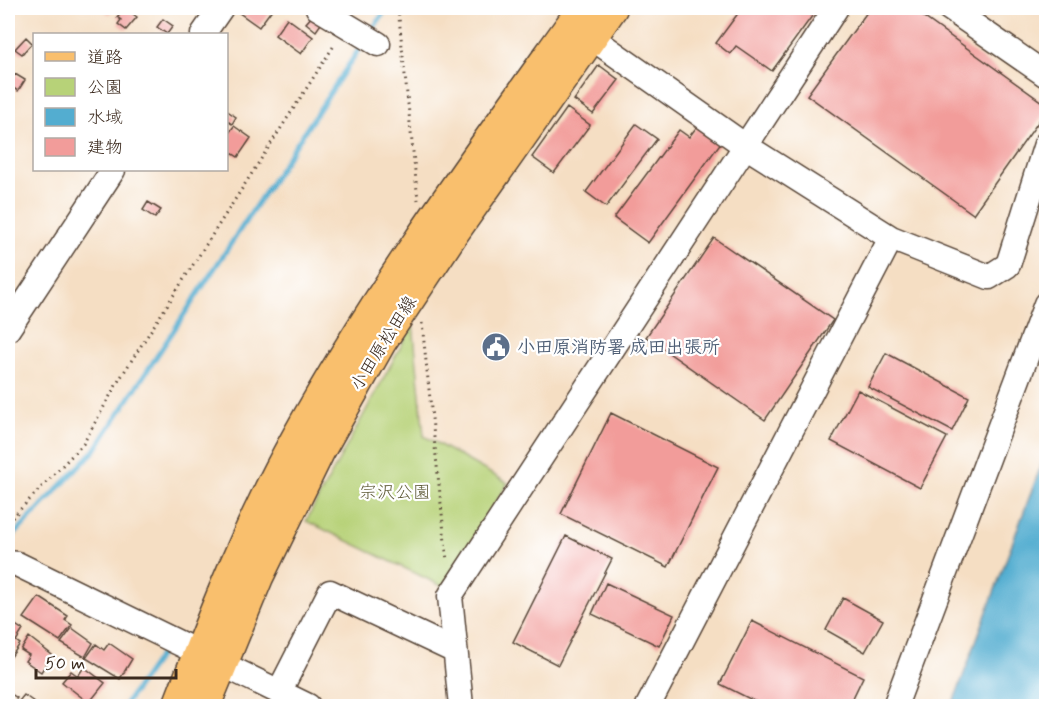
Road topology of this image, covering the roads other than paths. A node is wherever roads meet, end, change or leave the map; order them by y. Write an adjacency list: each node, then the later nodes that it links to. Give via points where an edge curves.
1 (221, 8): 8 (street)
2 (318, 8): 6 (street)
3 (612, 8): 7 (main road, 小田原松田線)
4 (836, 8): 12 (street)
5 (949, 8): 10 (street)
6 (353, 16): 9 (street)
7 (582, 23): 12 (street); 19 (main road, 小田原松田線, via 381,342 319,452 258,578); 19 (main road, 小田原松田線, via 362,328 296,439 229,574)
8 (204, 33)
9 (378, 45)
10 (1047, 75)
11 (1047, 144): 14 (street, via 1008,265 988,277)
12 (744, 145): 14 (street); 18 (street, via 450,596)
13 (107, 179): 16 (street)
14 (891, 238): 25 (street)
15 (1047, 304): 26 (street)
16 (8, 329)
17 (8, 563): 19 (street)
18 (455, 651): 20 (street, via 330,592); 24 (street)
19 (211, 658): 20 (street); 21 (main road, 小田原松田線); 22 (main road, 小田原松田線)
20 (279, 692): 23 (street)
21 (178, 706)
22 (205, 706)
23 (308, 706)
24 (461, 706)
25 (648, 706)
26 (894, 706)

